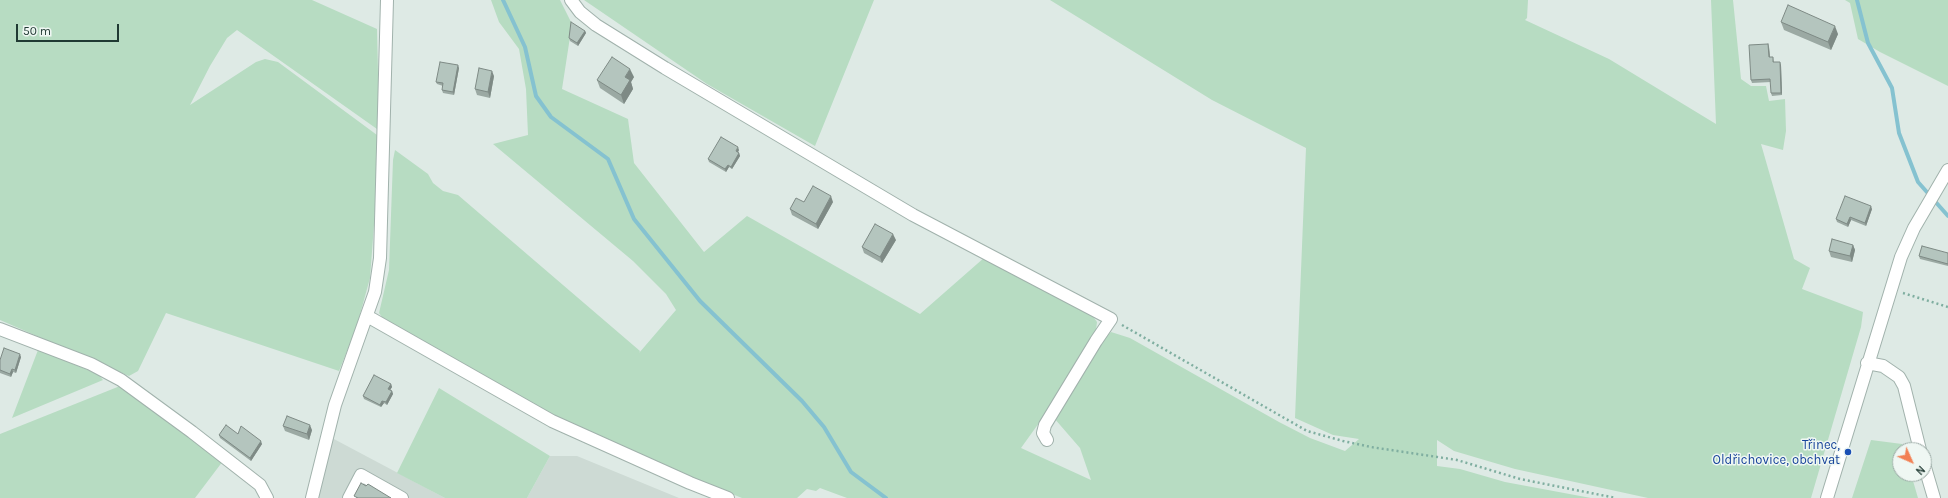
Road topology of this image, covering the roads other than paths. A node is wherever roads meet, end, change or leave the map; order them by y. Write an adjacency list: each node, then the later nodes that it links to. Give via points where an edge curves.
1 (387, 0): 4 (street, via 380,258 375,292)
2 (571, 0): 7 (street, via 580,12 596,25 913,215 1111,319 1045,425 1043,433)
3 (1948, 170): 6 (street, via 1914,228 1901,257)
4 (367, 316): 11 (street, via 335,405); 14 (street, via 552,421)
5 (0, 329): 10 (street, via 91,364 121,380 260,485)
6 (1867, 363): 8 (street, via 1883,366 1898,377 1904,386); 15 (street)
7 (1047, 440)
8 (1918, 442)
9 (1929, 482): 16 (street)
10 (267, 498)
11 (312, 498)
12 (349, 498): 13 (street, via 362,476)
13 (402, 498)
14 (728, 498)
15 (1827, 498)
16 (1934, 498)

